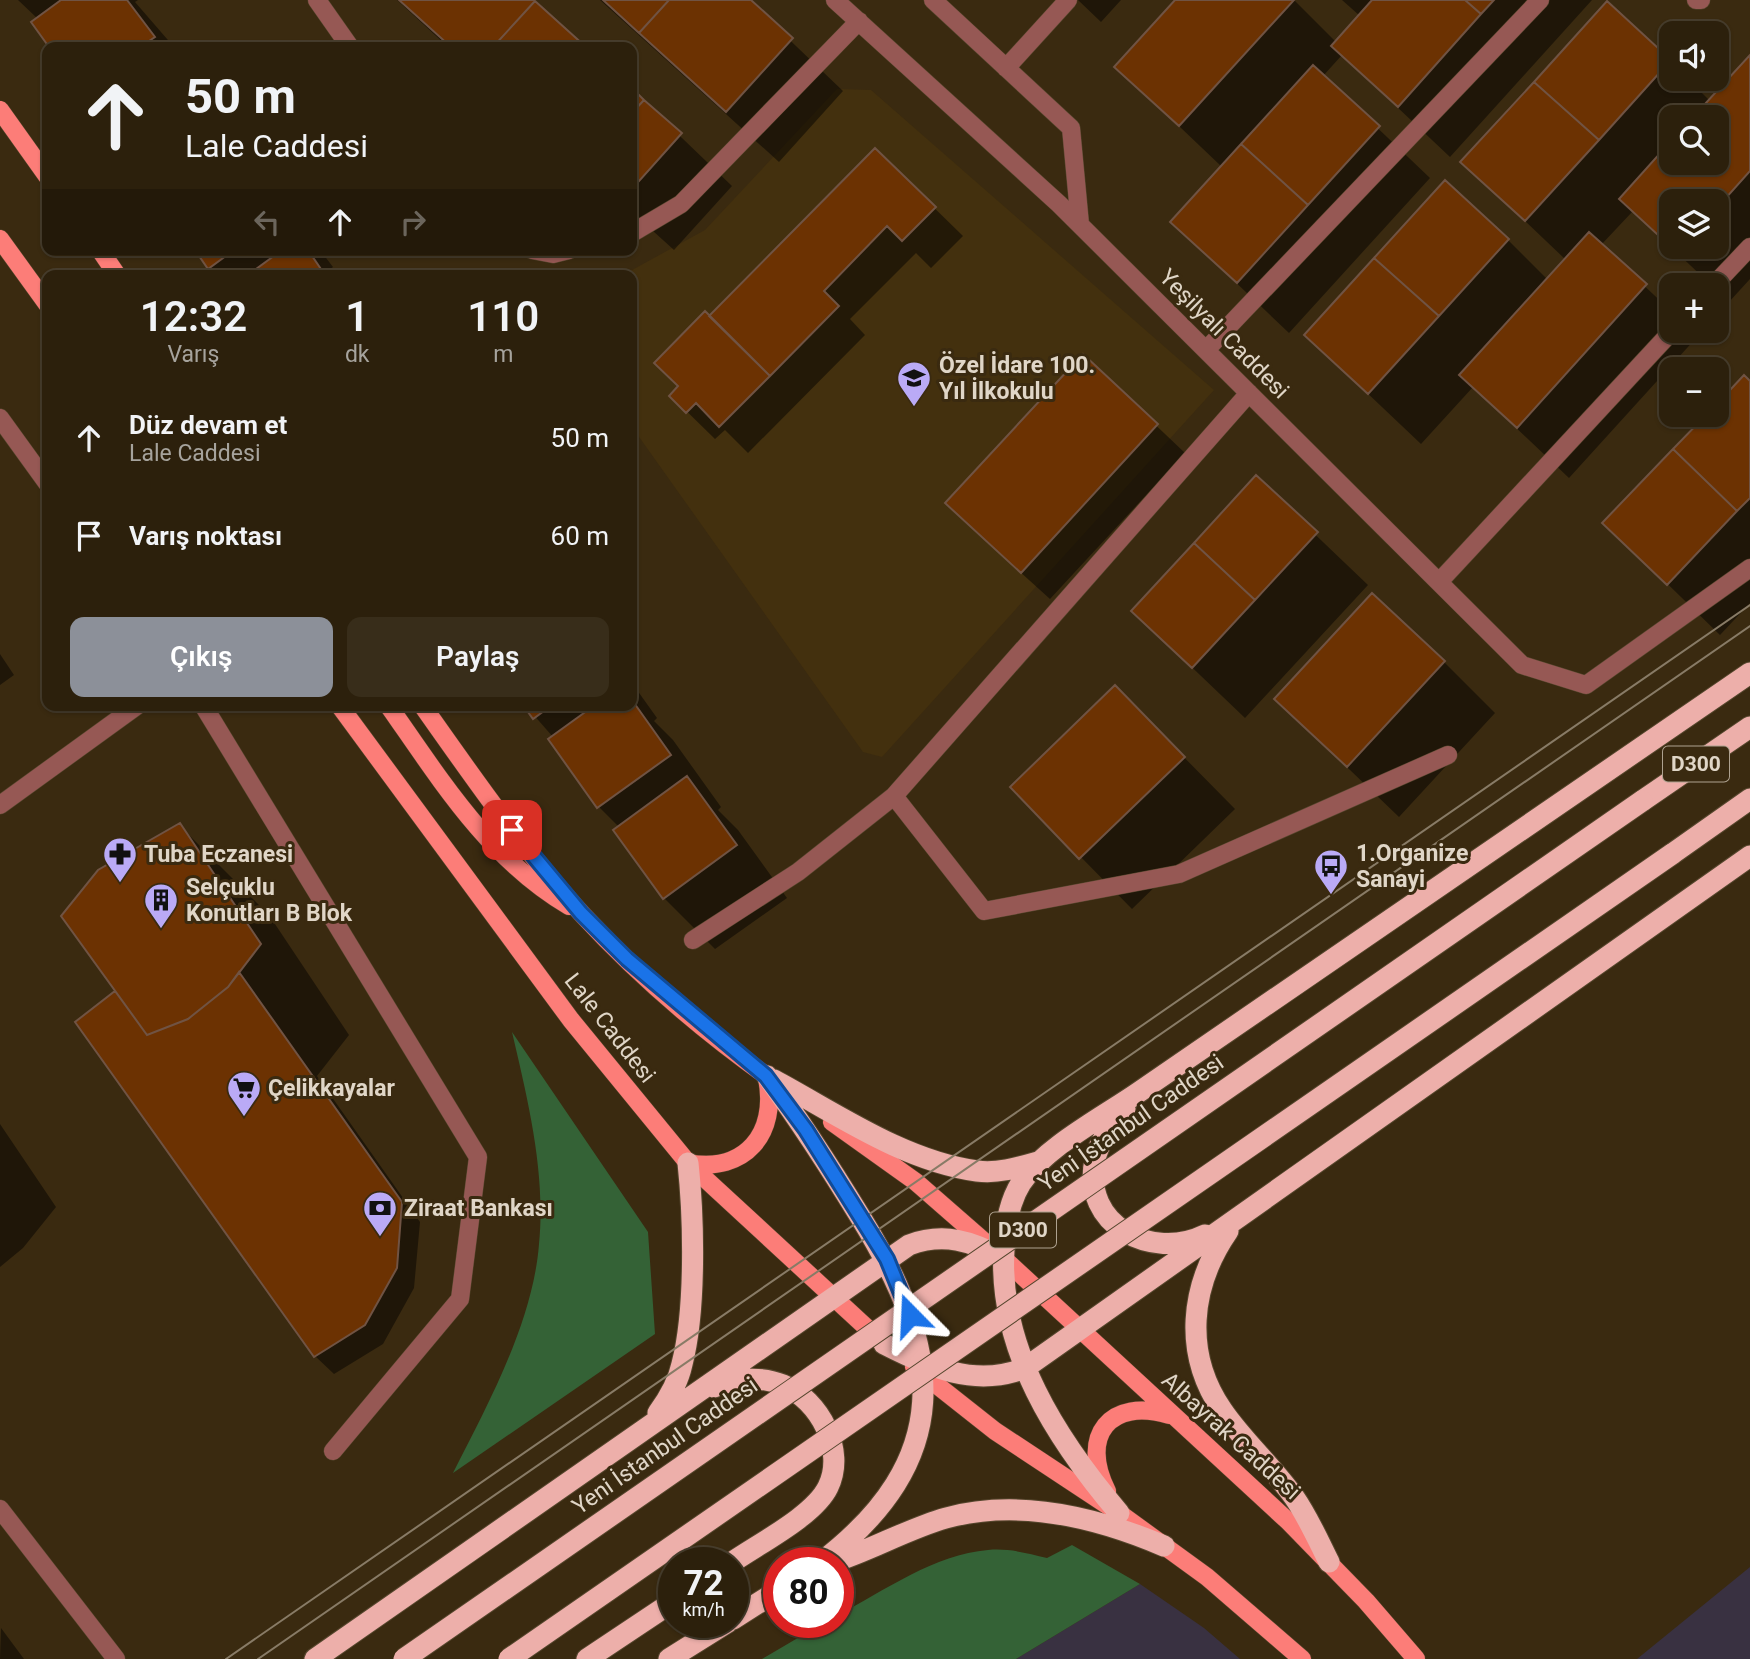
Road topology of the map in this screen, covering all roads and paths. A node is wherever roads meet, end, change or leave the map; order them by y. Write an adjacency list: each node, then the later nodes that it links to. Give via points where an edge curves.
1 (317, 0): 7 (street)
2 (835, 0): 6 (street, Yeşilyalı Caddesi)
3 (933, 0): 8 (street)
4 (1068, 0): 8 (street)
5 (1540, 0): 18 (street)
6 (859, 22): 11 (street, Yeşilyalı Caddesi); 12 (street, via 681,204)
7 (346, 42)
8 (1006, 68): 11 (street, via 1071,128)
9 (0, 110): 10 (main road)
10 (42, 169)
11 (1080, 224): 18 (street, Yeşilyalı Caddesi)
12 (637, 230)
13 (0, 239): 16 (main road)
14 (1750, 247): 15 (street)
15 (1725, 273)
16 (42, 297)
17 (1661, 343): 23 (street)
18 (1206, 351): 19 (street, Yeşilyalı Caddesi)
19 (1249, 393): 23 (street, Yeşilyalı Caddesi); 32 (street)
20 (0, 418): 21 (street)
21 (42, 476)
22 (1750, 568): 23 (street, Yeşilyalı Caddesi, via 1586,685 1522,664)
23 (1439, 582)
24 (1750, 673): 39 (highway)
25 (130, 711): 34 (street)
26 (208, 711): 53 (street, via 478,1157 460,1299)
27 (343, 711): 41 (main road, Lale Caddesi, via 570,1020)
28 (392, 711): 36 (main road, via 487,838 545,892)
29 (426, 711): 36 (main road, via 498,812)
30 (1750, 727): 65 (highway, Yeni İstanbul Caddesi / D300, bridge)
31 (1448, 755): 32 (street, via 1179,874 984,911)
32 (894, 796): 37 (street, via 798,872)
33 (1750, 799): 66 (highway, D300, bridge)
34 (0, 805)
35 (1749, 860): 42 (highway)
36 (581, 913): 38 (main road, via 627,959)
37 (693, 940)
38 (766, 1076): 40 (highway, via 900,1146 943,1163 979,1172); 41 (main road, via 771,1098 765,1128 746,1153 712,1167); 43 (main road, Albayrak Caddesi, via 916,1182); 44 (highway, via 806,1130)
39 (1139, 1092): 40 (highway); 42 (highway, via 1111,1127 1095,1158 1096,1195 1104,1211 1134,1238 1150,1244 1172,1245)
40 (1041, 1161): 43 (highway, via 1021,1184 1010,1210)
41 (688, 1163): 45 (main road, Lale Caddesi); 52 (highway, via 692,1229 686,1341 672,1393)
42 (1235, 1220): 46 (highway); 60 (highway, via 1202,1279 1195,1307 1199,1359 1221,1409 1294,1497)
43 (1003, 1258): 44 (highway, via 948,1237 926,1238); 46 (main road, Albayrak Caddesi); 48 (highway, via 1006,1303)
44 (887, 1259): 45 (highway); 49 (highway, via 905,1299)
45 (831, 1298): 47 (main road, Lale Caddesi); 50 (highway)
46 (1080, 1331): 48 (highway); 51 (main road, Albayrak Caddesi)
47 (884, 1344): 49 (highway)
48 (1026, 1368): 49 (highway, via 989,1377); 55 (highway, via 1055,1428)
49 (924, 1370): 55 (main road, via 995,1431); 57 (highway, via 917,1437 892,1493)
50 (688, 1398): 52 (highway); 58 (highway, via 741,1379 784,1385 806,1400 834,1445 836,1468 827,1490 810,1510)
51 (1173, 1416): 55 (main road, via 1149,1408 1129,1410 1099,1434 1094,1456); 60 (main road, Albayrak Caddesi)
52 (650, 1424): 64 (highway)
53 (333, 1451)
54 (0, 1509): 63 (street)
55 (1119, 1513): 56 (main road)
56 (1164, 1546): 59 (highway, via 1130,1531 1065,1515 1004,1510 944,1518); 69 (main road, via 1248,1609)
57 (841, 1547)
58 (749, 1551)
59 (854, 1554)
60 (1329, 1562): 70 (main road, Albayrak Caddesi)
61 (658, 1612): 67 (highway)
62 (702, 1638): 68 (highway)
63 (116, 1659)
64 (315, 1659)
65 (404, 1659)
66 (509, 1659)
67 (587, 1659)
68 (669, 1659)
69 (1302, 1659)
70 (1416, 1659)

